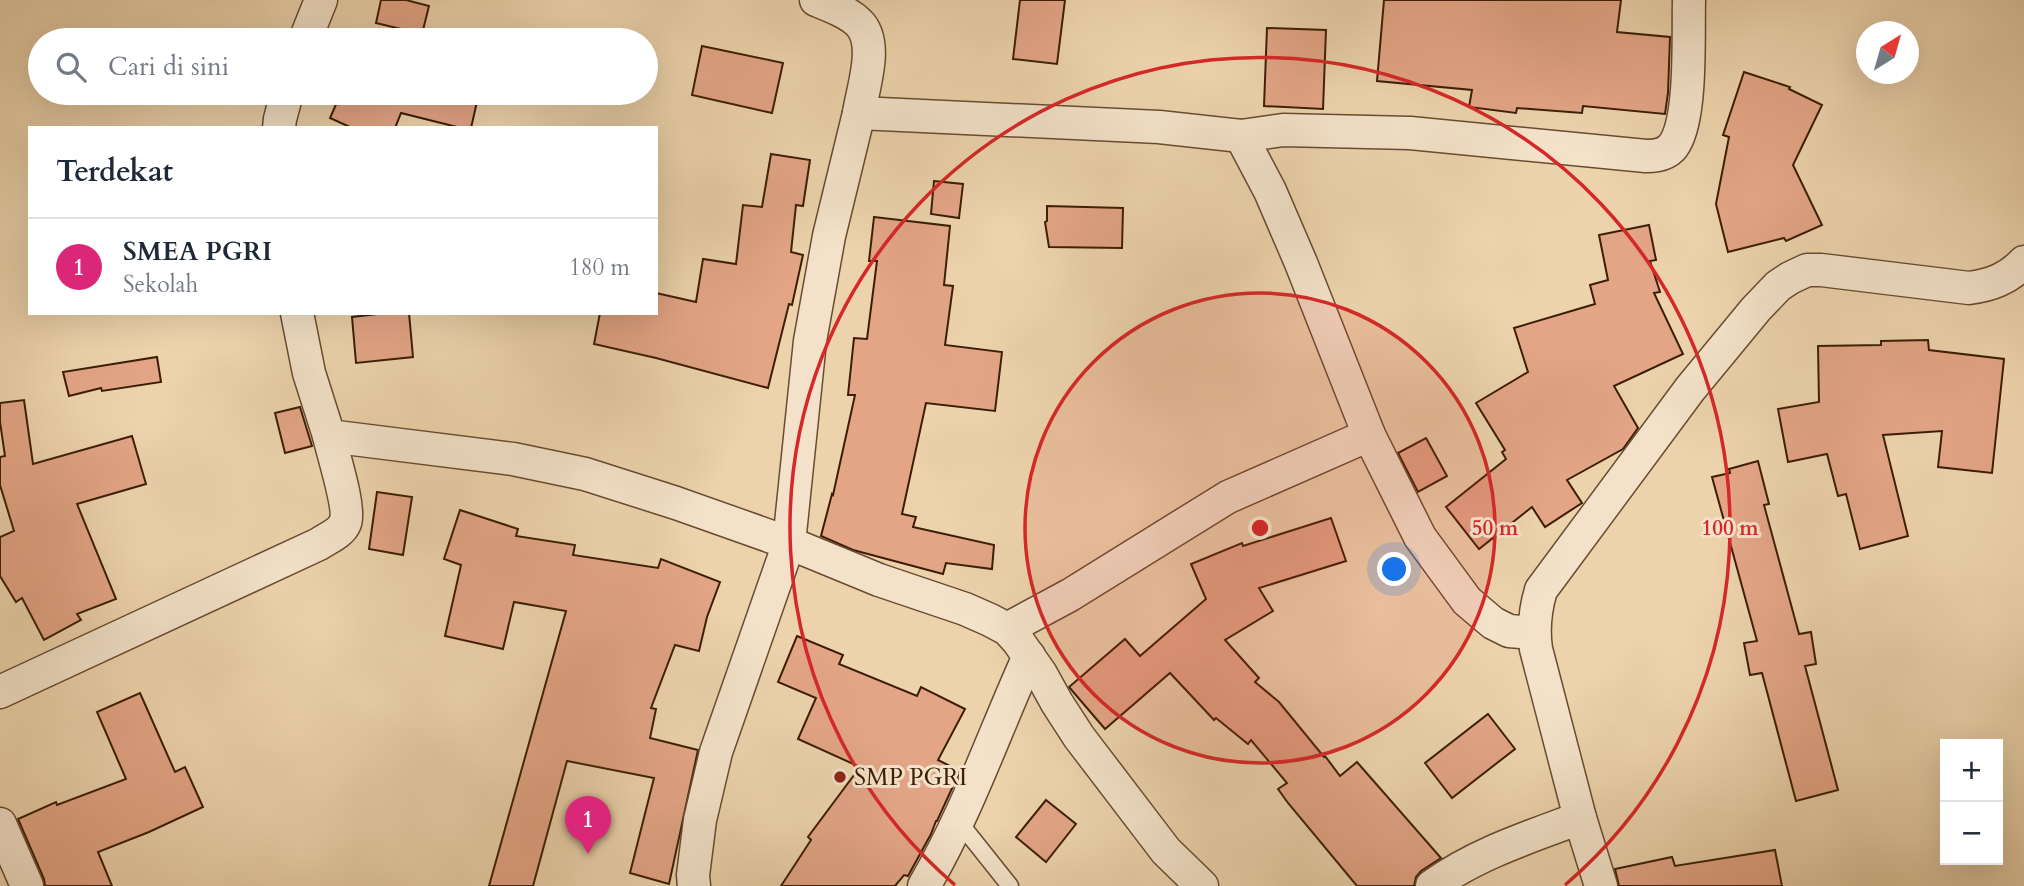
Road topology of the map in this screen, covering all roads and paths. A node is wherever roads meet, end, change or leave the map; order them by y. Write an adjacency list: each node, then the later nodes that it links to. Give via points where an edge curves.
1 (321, 0): 4 (street)
2 (816, 0): 6 (street, via 859,22 868,34)
3 (1689, 0): 8 (street, via 1686,105 1675,144 1659,156 1409,132 1283,130)
4 (310, 28)
5 (284, 105): 7 (street)
6 (859, 113): 8 (street, via 1159,127); 13 (street, via 810,341)
7 (279, 126)
8 (1241, 136): 12 (street, via 1301,263)
9 (2024, 262): 15 (street, via 1990,285 1969,288 1821,270 1807,270 1777,286 1690,390 1541,590)
10 (297, 315): 11 (street)
11 (329, 436): 13 (street, via 513,459 585,474); 17 (street, via 346,505 341,530)
12 (1369, 436): 14 (street, via 1228,497); 15 (street, via 1420,537 1467,601 1509,631)
13 (789, 543): 14 (street); 22 (street, via 713,763 700,820)
14 (1007, 629): 16 (street)
15 (1534, 633): 18 (street)
16 (1029, 656): 19 (street); 25 (street, via 1079,737 1166,851)
17 (0, 692)
18 (1580, 817): 26 (street, via 1496,849); 27 (street)
19 (959, 822): 23 (street); 24 (lane)
20 (0, 824): 21 (street)
21 (27, 886)
22 (694, 886)
23 (924, 886)
24 (1010, 886)
25 (1202, 886)
26 (1432, 886)
27 (1601, 886)

